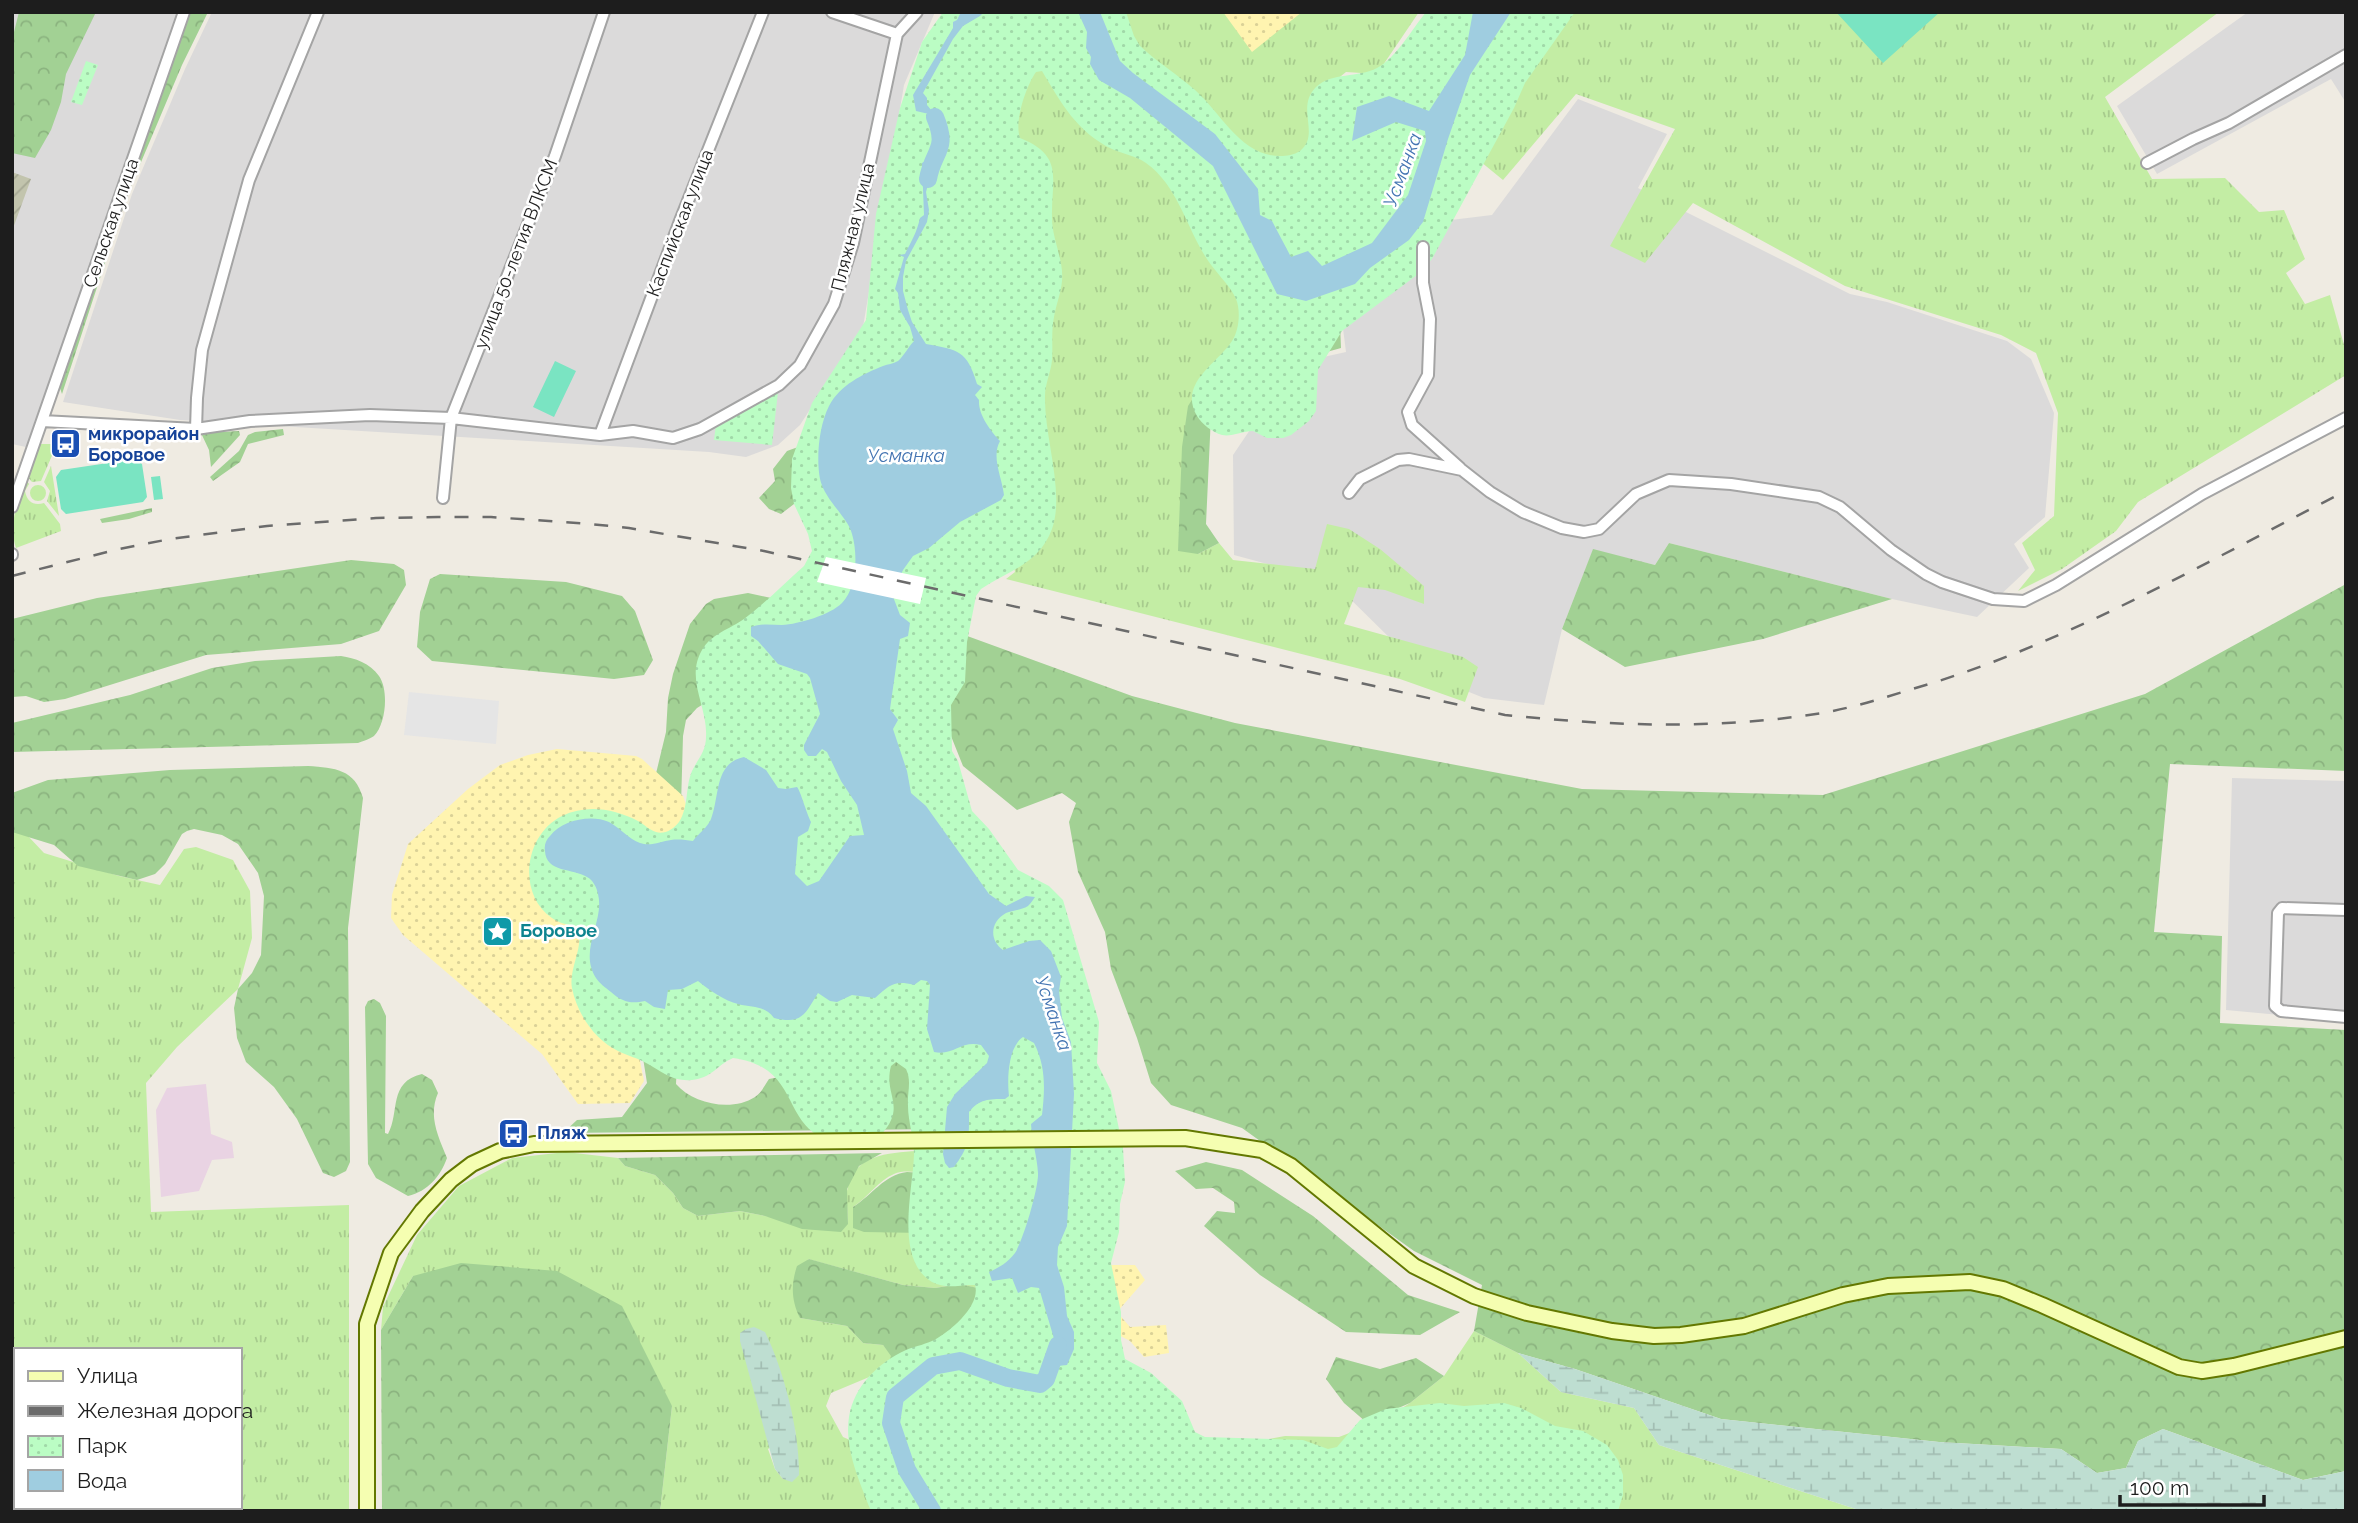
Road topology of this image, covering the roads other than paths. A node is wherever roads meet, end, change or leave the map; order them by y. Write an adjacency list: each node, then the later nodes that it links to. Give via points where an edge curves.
1 (184, 12): 13 (street, Сельская улица)
2 (318, 12): 14 (street, via 249,180 202,350)
3 (604, 12): 11 (street, улица 50-летия ВЛКСМ, via 555,156)
4 (763, 12): 15 (street, Каспийская улица)
5 (832, 12): 7 (street)
6 (917, 12): 7 (street)
7 (897, 34): 15 (street, Пляжная улица, via 853,243 834,304 800,365 779,385 700,429 673,438 633,431)
8 (2346, 55): 9 (street, via 2229,123)
9 (2147, 163)
10 (1423, 247): 16 (street, via 1430,319 1428,375 1408,412 1412,425)
11 (451, 418): 14 (street, Пляжная улица, via 344,416); 15 (street, Пляжная улица); 18 (street, улица 50-летия ВЛКСМ)
12 (2346, 418): 16 (street, via 2202,494 2024,601 1993,599 1926,574 1840,507 1819,497 1669,480 1636,494 1599,529 1584,532 1523,512)
13 (43, 422): 14 (street, Пляжная улица); 19 (street, Сельская улица)
14 (196, 429)
15 (600, 435)
16 (1462, 470): 17 (street, via 1398,460 1360,479)
17 (1349, 493)
18 (443, 498)
19 (12, 507)
20 (2346, 910): 21 (street, via 2282,908 2278,913 2275,1006 2281,1011)
21 (2346, 1017)
22 (2346, 1338): 23 (street, via 2202,1371 2171,1363 2003,1289 1970,1283 1888,1286 1744,1326 1681,1335 1612,1331 1474,1296 1414,1266 1291,1166 1262,1150 1185,1138 534,1144 500,1151 451,1180 391,1253 367,1324)
23 (367, 1511)

